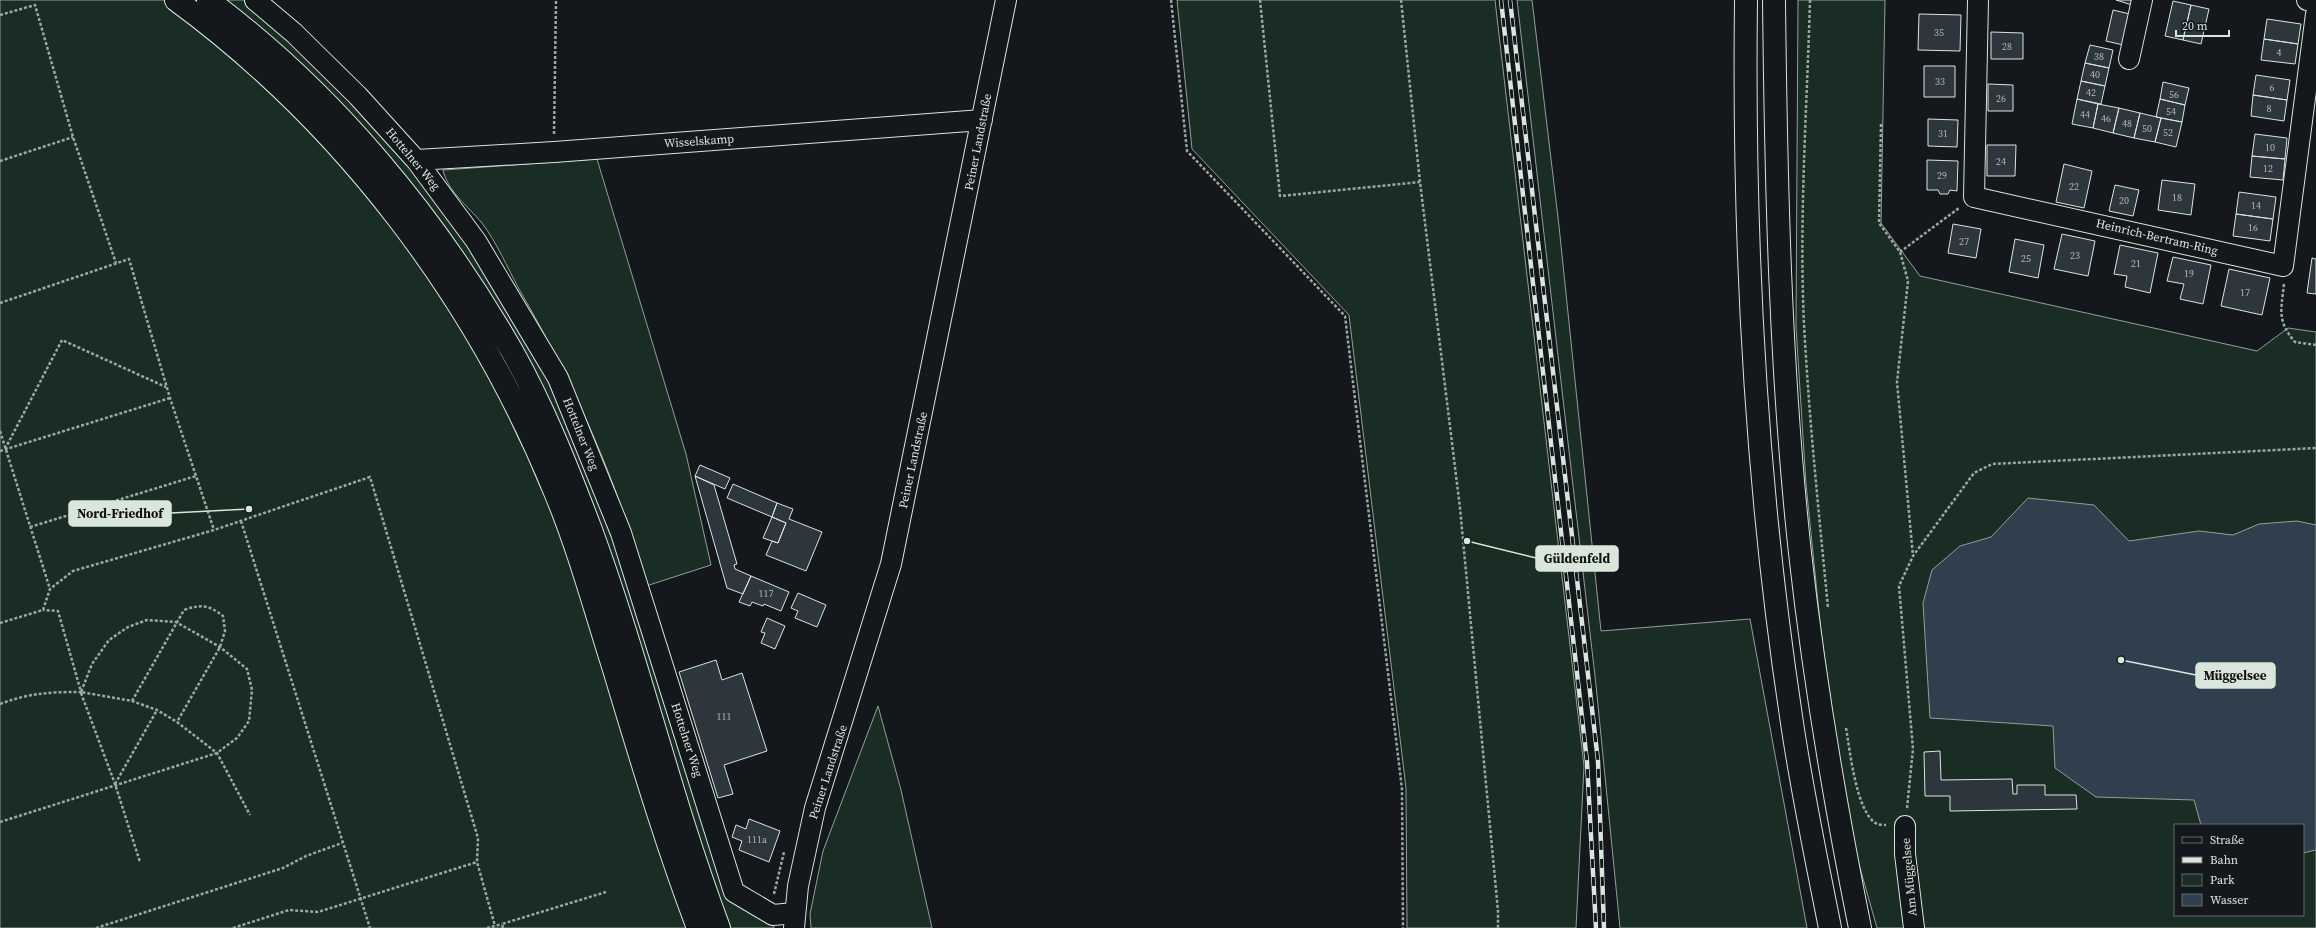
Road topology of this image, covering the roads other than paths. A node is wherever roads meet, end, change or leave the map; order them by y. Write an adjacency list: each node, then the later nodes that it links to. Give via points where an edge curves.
1 (176, 0): 17 (highway, via 210,25 299,104 341,150 416,242 465,313 494,363 556,494)
2 (208, 0): 18 (highway, via 272,52 315,92 398,185 455,261 513,353 558,446 591,532 687,835)
3 (255, 0): 14 (street, Hottelner Weg, via 294,33 358,96)
4 (1006, 0): 13 (street, Peiner Landstraße)
5 (1746, 0): 19 (highway, via 1744,120 1755,385 1770,560 1790,715)
6 (1774, 0): 20 (highway, via 1779,252 1786,381 1800,552 1819,706)
7 (1978, 0): 11 (street, Heinrich-Bertram-Ring, via 1974,196 2283,266)
8 (2142, 0): 12 (street)
9 (2306, 0): 10 (street)
10 (2316, 2)
11 (2316, 14)
12 (2129, 59)
13 (982, 120): 14 (street, Wisselskamp); 16 (street, Peiner Landstraße, via 891,564 816,808 806,845)
14 (416, 160): 16 (street, Hottelner Weg, via 476,241 558,378 621,533 734,892 773,915)
15 (1905, 826): 21 (street, Am Müggelsee, via 1905,854)
16 (794, 920)
17 (698, 928)
18 (720, 928)
19 (1830, 928)
20 (1860, 928)
21 (1914, 928)

